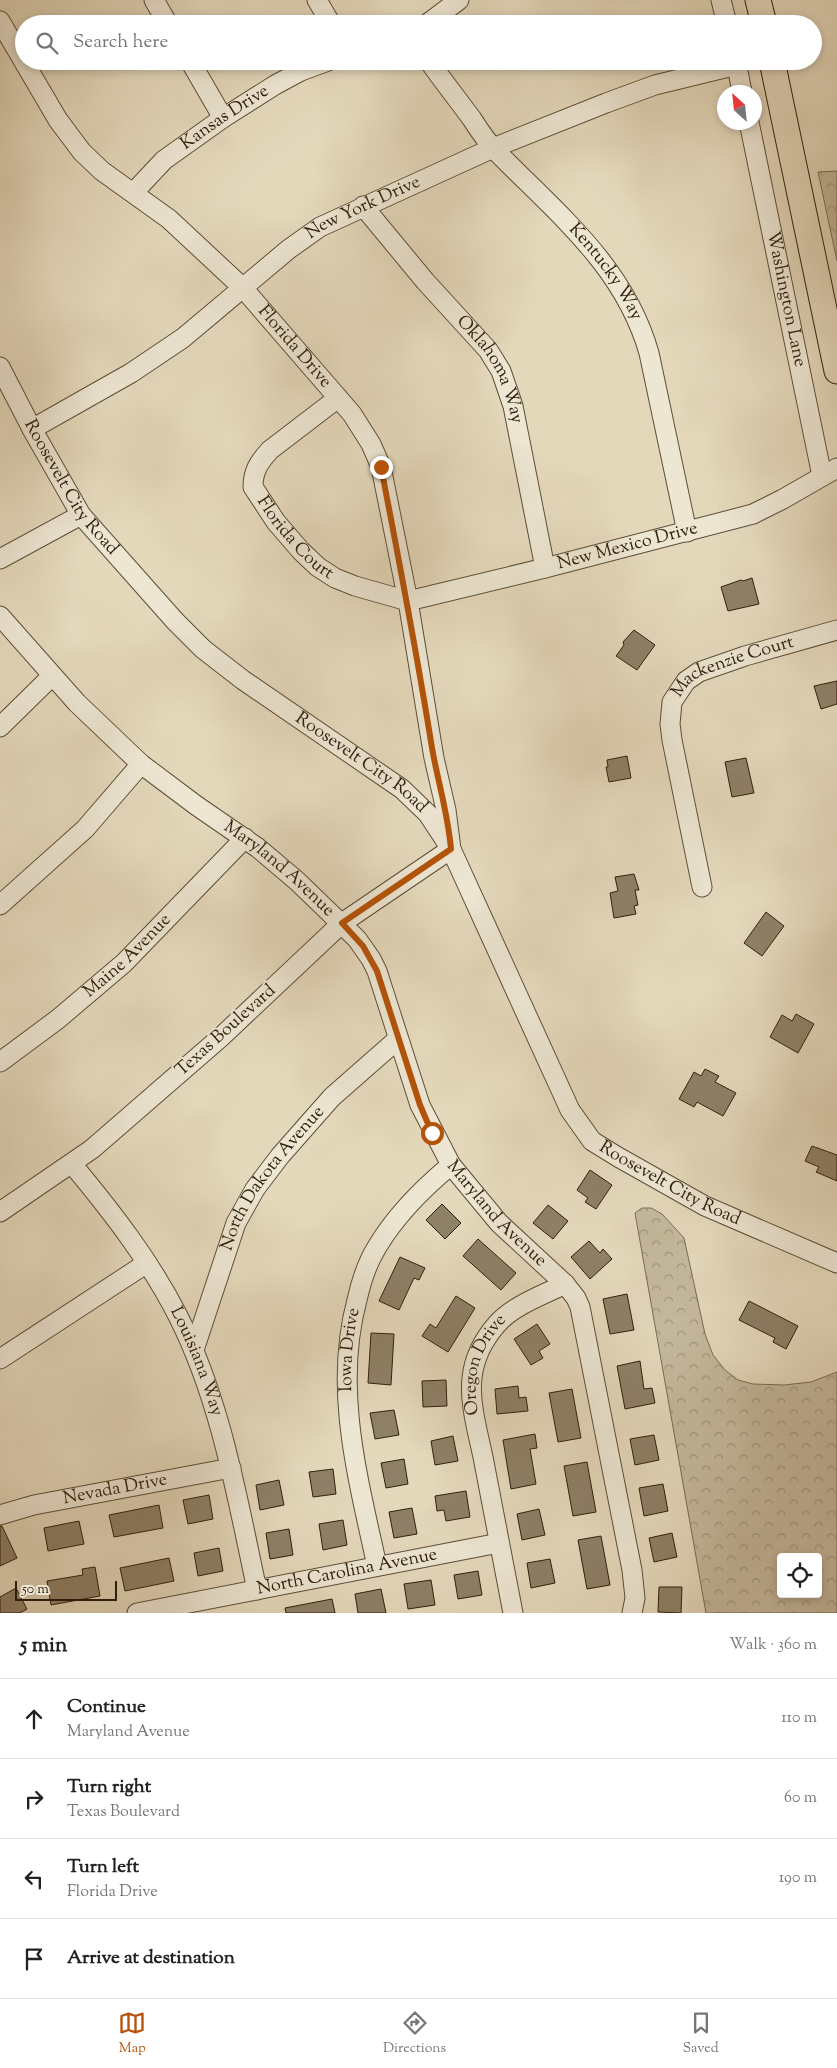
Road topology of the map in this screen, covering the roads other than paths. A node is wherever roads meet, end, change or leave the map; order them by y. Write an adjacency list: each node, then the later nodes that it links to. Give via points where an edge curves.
1 (154, 0): 6 (street)
2 (317, 0): 7 (street)
3 (459, 0): 8 (street)
4 (721, 0): 9 (street)
5 (758, 0): 10 (main road)
6 (163, 15)
7 (326, 15)
8 (439, 15)
9 (725, 15)
10 (762, 15)
11 (0, 21): 12 (street, Florida Drive)
12 (15, 46)
13 (29, 70): 24 (street, Florida Drive, via 68,135 102,171)
14 (195, 70): 21 (street)
15 (304, 70): 21 (street, Kansas Drive)
16 (436, 70): 23 (street, Kentucky Way)
17 (710, 70): 23 (street, New York Drive, via 655,85)
18 (737, 70): 20 (street)
19 (774, 70): 28 (main road)
20 (741, 85)
21 (222, 118): 24 (street, Kansas Drive, via 164,160)
22 (751, 130): 31 (street, Washington Lane)
23 (493, 148): 25 (street, New York Drive); 33 (street, Kentucky Way, via 594,251 612,274 633,311 649,353)
24 (134, 192): 26 (street, Florida Drive, via 175,224)
25 (363, 206): 26 (street, New York Drive, via 305,237); 35 (street, Oklahoma Way, via 488,350 501,371 513,406)
26 (243, 288): 29 (street, Florida Drive); 30 (street, New York Drive, via 151,360)
27 (0, 367): 30 (street, Roosevelt City Road)
28 (837, 370)
29 (338, 398): 36 (street, Florida Drive, via 362,429 381,467); 36 (street, Florida Court, via 260,460 255,468 253,487 276,522 318,567 355,586)
30 (32, 429): 32 (street, Roosevelt City Road)
31 (830, 472): 33 (street, New Mexico Drive, via 753,514)
32 (81, 515): 34 (street); 43 (street, Roosevelt City Road, via 203,649)
33 (687, 532): 35 (street, New Mexico Drive)
34 (0, 559)
35 (545, 568): 36 (street, New Mexico Drive)
36 (408, 601): 41 (street, Florida Drive)
37 (0, 616): 39 (street, Maryland Avenue)
38 (837, 630): 46 (street, Mackenzie Court, via 710,667 686,682 672,702 672,740)
39 (52, 676): 40 (street); 42 (street, Maryland Avenue)
40 (0, 727)
41 (434, 758): 43 (street, Florida Drive, via 431,782); 45 (street, Florida Drive)
42 (141, 764): 44 (street, Maryland Avenue); 47 (street, via 85,829)
43 (415, 800): 45 (street, Roosevelt City Road)
44 (245, 838): 48 (street, Maryland Avenue); 50 (street, Maine Avenue, via 124,963 58,1019)
45 (451, 849): 48 (street, Texas Boulevard); 55 (street, Roosevelt City Road, via 570,1110 592,1141 705,1206)
46 (702, 887)
47 (0, 905)
48 (342, 923): 49 (street, Maryland Avenue, via 371,958); 51 (street, Texas Boulevard, via 221,1037)
49 (398, 1039): 52 (street, Maryland Avenue, via 420,1105); 57 (street, North Dakota Avenue, via 332,1097 255,1189 236,1223)
50 (0, 1062)
51 (72, 1164): 53 (street, Texas Boulevard); 54 (street, Louisiana Way, via 121,1224)
52 (450, 1165): 56 (street, Maryland Avenue, via 499,1223); 62 (street, Iowa Drive, via 406,1207 376,1248 354,1312 347,1371 347,1404 356,1467)
53 (0, 1212)
54 (147, 1263): 57 (street, Louisiana Way, via 178,1315); 58 (street)
55 (837, 1264)
56 (565, 1284): 61 (street, Oregon Drive, via 502,1319 476,1359 472,1390); 66 (street, Maryland Avenue, via 576,1298 584,1320 632,1570 635,1598)
57 (194, 1350): 59 (street, Louisiana Way)
58 (0, 1359)
59 (231, 1468): 60 (street, Nevada Drive, via 34,1505); 63 (street, Louisiana Way)
60 (0, 1515)
61 (499, 1543): 62 (street, North Carolina Avenue); 65 (street, Oregon Drive)
62 (378, 1566): 63 (street, North Carolina Avenue)
63 (257, 1590): 64 (street, North Carolina Avenue)
64 (137, 1613)
65 (513, 1613)
66 (632, 1613)

